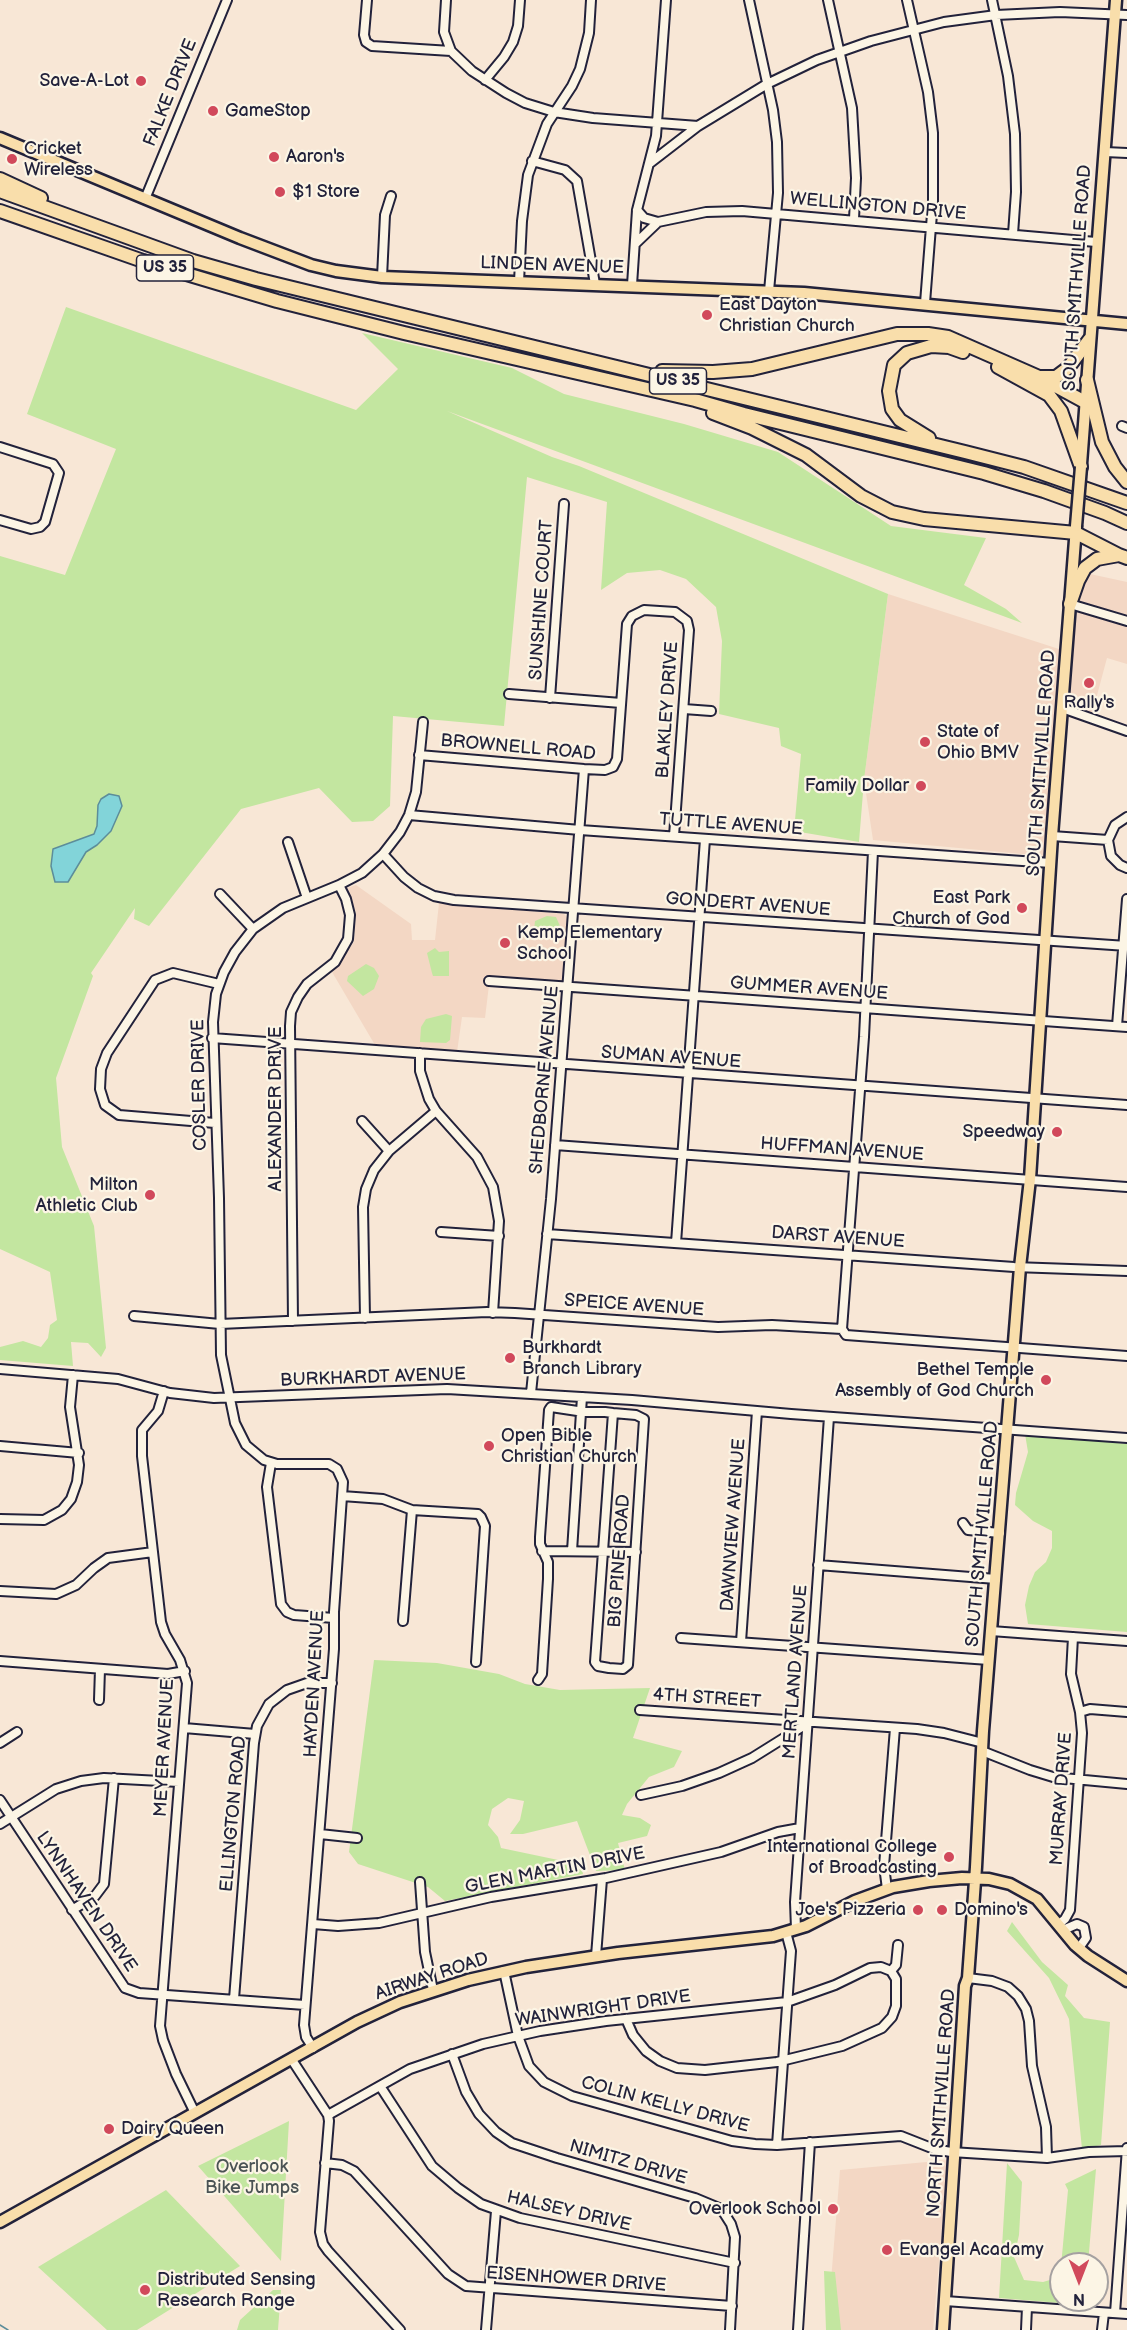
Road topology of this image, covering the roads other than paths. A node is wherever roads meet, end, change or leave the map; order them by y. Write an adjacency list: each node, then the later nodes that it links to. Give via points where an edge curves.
1 (227, 0): 31 (street, FALKE DRIVE)
2 (367, 0): 16 (street, via 366,42)
3 (446, 0): 16 (street, via 444,32)
4 (520, 0): 18 (street, via 513,42)
5 (591, 0): 20 (street, via 584,58 572,86)
6 (666, 0): 21 (street)
7 (749, 0): 19 (street)
8 (828, 0): 17 (street)
9 (907, 0): 15 (street)
10 (992, 0): 13 (street)
11 (1116, 0): 12 (main road, SOUTH SMITHVILLE ROAD)
12 (1115, 14): 13 (street); 14 (street); 24 (main road, SOUTH SMITHVILLE ROAD)
13 (996, 15): 15 (street); 40 (street, via 1015,134)
14 (1127, 15)
15 (914, 28): 17 (street); 39 (street, via 933,133)
16 (451, 51): 18 (street)
17 (840, 52): 19 (street); 36 (street, via 855,140)
18 (484, 80): 20 (street, via 525,103)
19 (767, 84): 22 (street); 34 (street, via 777,142)
20 (554, 112): 21 (street); 26 (street)
21 (658, 122): 22 (street); 27 (street)
22 (698, 126): 27 (street)
23 (0, 138): 31 (main road, LINDEN AVENUE)
24 (1105, 152): 25 (street); 41 (main road, SOUTH SMITHVILLE ROAD)
25 (1127, 153)
26 (532, 160): 45 (street, via 525,191); 46 (street, via 565,170 577,181)
27 (650, 163): 32 (street)
28 (0, 179): 38 (highway)
29 (0, 191): 38 (highway, US 35)
30 (391, 196): 44 (street, via 385,215)
31 (145, 199): 44 (main road, LINDEN AVENUE, via 311,265)
32 (637, 210): 37 (street, via 644,218); 42 (street)
33 (0, 211): 43 (highway, US 35)
34 (776, 213): 36 (street, WELLINGTON DRIVE); 37 (street, WELLINGTON DRIVE, via 715,211); 48 (street)
35 (0, 219): 43 (highway)
36 (854, 219): 39 (street, WELLINGTON DRIVE)
37 (658, 222): 42 (street)
38 (98, 226): 53 (highway, US 35, via 193,261)
39 (932, 227): 40 (street, WELLINGTON DRIVE); 49 (street)
40 (1013, 234): 41 (street, WELLINGTON DRIVE)
41 (1096, 242): 50 (main road, SOUTH SMITHVILLE ROAD)
42 (635, 244): 47 (street)
43 (143, 261): 56 (highway, US 35, via 404,333)
44 (382, 277): 45 (main road, LINDEN AVENUE)
45 (519, 282): 46 (main road, LINDEN AVENUE)
46 (595, 284): 47 (main road, LINDEN AVENUE)
47 (632, 285): 48 (main road, LINDEN AVENUE)
48 (769, 291): 49 (main road, LINDEN AVENUE)
49 (925, 303): 50 (main road, LINDEN AVENUE)
50 (1091, 321): 51 (main road, LINDEN AVENUE); 52 (main road, SOUTH SMITHVILLE ROAD)
51 (1127, 324)
52 (1089, 340): 54 (highway, via 1056,377); 55 (main road, SOUTH SMITHVILLE ROAD)
53 (603, 363): 54 (highway, via 674,372 752,369 897,334 928,334 948,337); 59 (highway, US 35)
54 (1039, 377): 57 (highway)
55 (1087, 380): 57 (main road, SOUTH SMITHVILLE ROAD); 61 (highway, via 1102,442)
56 (695, 400): 65 (highway, US 35, via 994,476 1054,494); 66 (highway, via 712,412 806,456 861,496 892,512 924,519)
57 (1085, 402): 60 (main road, SOUTH SMITHVILLE ROAD)
58 (0, 447): 64 (street, via 53,464 59,473 45,522 40,527 31,529)
59 (958, 450): 60 (highway, via 921,435 892,409 891,376 894,365 907,353 931,346 949,347 1049,394 1061,411); 62 (highway, US 35, via 1024,467)
60 (1081, 467): 66 (main road, SOUTH SMITHVILLE ROAD, bridge)
61 (1127, 482)
62 (1127, 503)
63 (564, 504): 72 (street, SUNSHINE COURT)
64 (0, 520)
65 (1127, 524)
66 (1076, 530): 67 (highway); 68 (main road, SOUTH SMITHVILLE ROAD)
67 (1123, 557): 68 (highway, via 1097,560 1085,568)
68 (1070, 604): 70 (street); 74 (main road, SOUTH SMITHVILLE ROAD)
69 (657, 611): 73 (street, BROWNELL ROAD, via 637,612 627,624); 75 (street, BLAKLEY DRIVE, via 680,614 689,626)
70 (1127, 621)
71 (509, 694): 72 (street)
72 (550, 698): 73 (street)
73 (621, 703): 80 (street, BROWNELL ROAD, via 613,767)
74 (1062, 708): 78 (street); 85 (main road, SOUTH SMITHVILLE ROAD)
75 (684, 709): 76 (street); 84 (street, BLAKLEY DRIVE)
76 (711, 711)
77 (423, 722): 79 (street, COSLER DRIVE)
78 (1127, 731)
79 (419, 755): 80 (street, BROWNELL ROAD); 81 (street, COSLER DRIVE, via 416,792)
80 (584, 768): 83 (street, SHEDBORNE AVENUE)
81 (409, 815): 83 (street, TUTTLE AVENUE); 90 (street, COSLER DRIVE)
82 (1127, 817): 87 (street, via 1115,825)
83 (580, 830): 84 (street, TUTTLE AVENUE); 97 (street, SHEDBORNE AVENUE)
84 (674, 836): 86 (street, TUTTLE AVENUE)
85 (1052, 836): 87 (street); 91 (main road, SOUTH SMITHVILLE ROAD)
86 (705, 838): 89 (street, TUTTLE AVENUE); 98 (street)
87 (1108, 840): 92 (street, via 1111,856)
88 (288, 842): 95 (street)
89 (873, 851): 91 (street, TUTTLE AVENUE); 100 (street)
90 (383, 854): 93 (street, COSLER DRIVE, via 362,873); 97 (street, GONDERT AVENUE, via 410,883 434,896)
91 (1051, 862): 101 (main road, SOUTH SMITHVILLE ROAD)
92 (1127, 868)
93 (339, 885): 95 (street, COSLER DRIVE); 112 (street, ALEXANDER DRIVE, via 350,915 348,939 335,962 307,984 298,997 291,1012)
94 (220, 894): 99 (street)
95 (307, 898): 99 (street, COSLER DRIVE, via 273,914)
96 (1127, 899): 102 (street)
97 (573, 908): 98 (street, GONDERT AVENUE); 105 (street, SHEDBORNE AVENUE)
98 (700, 917): 100 (street, GONDERT AVENUE); 106 (street)
99 (254, 929): 104 (street, COSLER DRIVE, via 235,952)
100 (871, 929): 101 (street, GONDERT AVENUE); 107 (street)
101 (1045, 941): 102 (street, GONDERT AVENUE); 108 (main road, SOUTH SMITHVILLE ROAD)
102 (1125, 946): 109 (street)
103 (489, 981): 105 (street, GUMMER AVENUE)
104 (219, 984): 111 (street, COSLER DRIVE); 121 (street, via 181,973 155,980 107,1053 100,1089 105,1105 119,1115)
105 (567, 987): 106 (street, GUMMER AVENUE); 114 (street, SHEDBORNE AVENUE)
106 (693, 995): 107 (street, GUMMER AVENUE); 115 (street)
107 (866, 1008): 108 (street, GUMMER AVENUE); 116 (street)
108 (1039, 1020): 109 (street, GUMMER AVENUE); 117 (main road, SOUTH SMITHVILLE ROAD)
109 (1117, 1026): 110 (street, GUMMER AVENUE)
110 (1127, 1027)
111 (212, 1038): 112 (street, SUMAN AVENUE); 121 (street, COSLER DRIVE)
112 (289, 1043): 113 (street, SUMAN AVENUE); 139 (street, ALEXANDER DRIVE)
113 (420, 1053): 114 (street, SUMAN AVENUE); 119 (street, via 422,1080)
114 (561, 1065): 115 (street, SUMAN AVENUE); 122 (street, SHEDBORNE AVENUE)
115 (687, 1073): 116 (street, SUMAN AVENUE); 124 (street)
116 (860, 1086): 117 (street, SUMAN AVENUE); 125 (street)
117 (1034, 1099): 118 (street, SUMAN AVENUE); 126 (main road, SOUTH SMITHVILLE ROAD)
118 (1127, 1105)
119 (436, 1111): 123 (street); 130 (street, via 488,1174 496,1198)
120 (362, 1121): 123 (street)
121 (215, 1123): 140 (street, COSLER DRIVE)
122 (555, 1145): 124 (street, HUFFMAN AVENUE); 129 (street, SHEDBORNE AVENUE)
123 (389, 1151): 138 (street, via 370,1178 364,1198)
124 (682, 1154): 125 (street, HUFFMAN AVENUE); 131 (street)
125 (853, 1166): 126 (street, HUFFMAN AVENUE); 132 (street)
126 (1030, 1179): 127 (street, HUFFMAN AVENUE); 133 (main road, SOUTH SMITHVILLE ROAD)
127 (1127, 1187)
128 (441, 1232): 130 (street)
129 (547, 1234): 131 (street, DARST AVENUE); 136 (street, SHEDBORNE AVENUE)
130 (499, 1236): 135 (street)
131 (676, 1243): 132 (street, DARST AVENUE)
132 (847, 1254): 133 (street, DARST AVENUE); 141 (street)
133 (1020, 1267): 134 (street, DARST AVENUE); 142 (main road, SOUTH SMITHVILLE ROAD)
134 (1127, 1272)
135 (494, 1313): 136 (street, SPEICE AVENUE); 138 (street, SPEICE AVENUE)
136 (539, 1314): 141 (street, SPEICE AVENUE, via 718,1327); 147 (street, SHEDBORNE AVENUE)
137 (134, 1316): 140 (street, SPEICE AVENUE)
138 (365, 1318): 139 (street, SPEICE AVENUE)
139 (293, 1321): 140 (street, SPEICE AVENUE)
140 (220, 1324): 149 (street, COSLER DRIVE, via 222,1363)
141 (842, 1329): 142 (street, SPEICE AVENUE, via 846,1335)
142 (1014, 1348): 143 (street, SPEICE AVENUE); 154 (main road, SOUTH SMITHVILLE ROAD)
143 (1127, 1356)
144 (0, 1369): 145 (street, BURKHARDT AVENUE)
145 (73, 1375): 146 (street, BURKHARDT AVENUE, via 118,1379); 157 (street, via 70,1407)
146 (164, 1391): 149 (street, BURKHARDT AVENUE); 167 (street, MEYER AVENUE, via 158,1411 141,1434)
147 (531, 1393): 148 (street, BURKHARDT AVENUE); 149 (street, BURKHARDT AVENUE, via 423,1389)
148 (582, 1397): 150 (street, BURKHARDT AVENUE); 151 (street)
149 (231, 1398): 158 (street, via 241,1439 253,1453)
150 (757, 1411): 153 (street, BURKHARDT AVENUE); 178 (street, DAWNVIEW AVENUE)
151 (580, 1412): 152 (street); 164 (street, via 551,1407 549,1410); 165 (street)
152 (613, 1413): 166 (street); 168 (street, BIG PINE ROAD, via 644,1419)
153 (829, 1417): 154 (street, BURKHARDT AVENUE); 169 (street, MERTLAND AVENUE)
154 (1008, 1429): 155 (street, BURKHARDT AVENUE); 163 (main road, SOUTH SMITHVILLE ROAD)
155 (1127, 1438)
156 (0, 1446): 157 (street)
157 (79, 1453): 161 (street, via 77,1482 63,1510 37,1521)
158 (271, 1463): 159 (street, HAYDEN AVENUE, via 329,1464 342,1478); 172 (street, via 267,1487 281,1604 294,1615)
159 (342, 1496): 160 (street, via 383,1499); 172 (street, HAYDEN AVENUE)
160 (412, 1509): 173 (street); 182 (street, via 475,1514 483,1520)
161 (0, 1519)
162 (963, 1523): 163 (street, via 968,1530)
163 (1000, 1533): 170 (main road, SOUTH SMITHVILLE ROAD)
164 (542, 1551): 165 (street); 185 (street, via 548,1568 542,1674)
165 (572, 1551): 166 (street)
166 (604, 1551): 168 (street); 168 (street, BIG PINE ROAD, via 595,1662 598,1666 626,1668)
167 (153, 1552): 171 (street, via 108,1558 76,1585 56,1594); 184 (street, MEYER AVENUE, via 163,1628)
168 (636, 1552)
169 (818, 1565): 170 (street); 179 (street, MERTLAND AVENUE)
170 (996, 1579): 174 (main road, SOUTH SMITHVILLE ROAD)
171 (0, 1592)
172 (334, 1618): 186 (street, HAYDEN AVENUE)
173 (403, 1621)
174 (991, 1631): 175 (street); 180 (main road, SOUTH SMITHVILLE ROAD)
175 (1073, 1637): 177 (street); 189 (street, MURRAY DRIVE, via 1071,1674)
176 (681, 1638): 178 (street)
177 (1127, 1641)
178 (741, 1642): 179 (street)
179 (812, 1647): 180 (street); 191 (street, MERTLAND AVENUE)
180 (989, 1660): 197 (main road, SOUTH SMITHVILLE ROAD)
181 (0, 1661): 183 (street)
182 (476, 1662)
183 (100, 1669): 184 (street, via 168,1674); 187 (street)
184 (185, 1671): 192 (street, MEYER AVENUE)
185 (538, 1680)
186 (332, 1683): 195 (street, ELLINGTON ROAD, via 307,1683 279,1694 264,1711); 207 (street, HAYDEN AVENUE)
187 (99, 1700)
188 (640, 1710): 191 (street, 4TH STREET)
189 (1080, 1712): 190 (street); 199 (street, MURRAY DRIVE)
190 (1127, 1712)
191 (808, 1723): 193 (street, 4TH STREET); 202 (street, via 752,1758 719,1773); 206 (street, MERTLAND AVENUE)
192 (184, 1728): 195 (street); 200 (street, MEYER AVENUE)
193 (895, 1728): 197 (street, 4TH STREET, via 944,1733); 212 (street, via 884,1866)
194 (17, 1732): 196 (street)
195 (255, 1734): 227 (street, ELLINGTON ROAD)
196 (0, 1743)
197 (982, 1747): 199 (street, 4TH STREET, via 1044,1775); 209 (main road, SOUTH SMITHVILLE ROAD)
198 (114, 1778): 200 (street); 204 (street, via 62,1786); 213 (street, via 104,1884 95,1896)
199 (1078, 1780): 201 (street, 4TH STREET); 216 (street, MURRAY DRIVE, via 1070,1910)
200 (179, 1782): 226 (street, MEYER AVENUE)
201 (1127, 1784)
202 (641, 1795)
203 (0, 1800): 204 (street, LYNNHAVEN DRIVE)
204 (11, 1816): 205 (street); 213 (street, LYNNHAVEN DRIVE)
205 (0, 1824)
206 (800, 1828): 210 (street, GLEN MARTIN DRIVE, via 721,1852); 217 (street, MERTLAND AVENUE)
207 (320, 1834): 208 (street); 215 (street, HAYDEN AVENUE)
208 (357, 1838)
209 (975, 1878): 212 (main road, AIRWAY ROAD, via 916,1882); 216 (main road, AIRWAY ROAD, via 1020,1888 1037,1899); 223 (main road, NORTH SMITHVILLE ROAD)
210 (602, 1879): 214 (street, GLEN MARTIN DRIVE); 220 (street)
211 (420, 1882): 214 (street)
212 (887, 1889): 217 (main road, AIRWAY ROAD)
213 (72, 1910): 226 (street, LYNNHAVEN DRIVE, via 125,1988)
214 (421, 1913): 215 (street, GLEN MARTIN DRIVE, via 368,1924); 225 (street)
215 (313, 1924): 229 (street, HAYDEN AVENUE)
216 (1061, 1927): 219 (main road, AIRWAY ROAD); 219 (street, via 1084,1927 1086,1938)
217 (791, 1931): 220 (main road, AIRWAY ROAD, via 755,1939); 228 (street, MERTLAND AVENUE)
218 (898, 1945): 222 (street, via 896,1965)
219 (1079, 1948): 224 (main road, AIRWAY ROAD)
220 (597, 1956): 221 (main road, AIRWAY ROAD)
221 (504, 1971): 225 (main road, AIRWAY ROAD); 231 (street, COLIN KELLY DRIVE)
222 (891, 1971): 228 (street, WAINWRIGHT DRIVE, via 870,1968); 235 (street, via 896,1979 896,2006 882,2028 842,2046)
223 (968, 1978): 242 (main road, NORTH SMITHVILLE ROAD); 243 (street, via 1008,1987 1026,2009 1032,2067 1047,2134)
224 (1127, 1981)
225 (433, 1990): 232 (main road, AIRWAY ROAD, via 371,2014)
226 (163, 1995): 227 (street, LYNNHAVEN DRIVE); 237 (street, MEYER AVENUE, via 163,2040)
227 (234, 1999): 229 (street, LYNNHAVEN DRIVE)
228 (787, 2002): 230 (street, WAINWRIGHT DRIVE); 235 (street, MERTLAND AVENUE)
229 (306, 2005): 232 (street, HAYDEN AVENUE, via 304,2031)
230 (626, 2019): 231 (street, WAINWRIGHT DRIVE); 235 (street, via 646,2050 677,2068 705,2070)
231 (518, 2036): 233 (street, WAINWRIGHT DRIVE); 240 (street, COLIN KELLY DRIVE, via 533,2072 562,2092 732,2141)
232 (313, 2048): 234 (main road, AIRWAY ROAD)
233 (452, 2054): 236 (street, WAINWRIGHT DRIVE, via 410,2069); 247 (street, NIMITZ DRIVE, via 473,2107 496,2132 537,2152 718,2208 734,2231)
234 (292, 2060): 237 (main road, AIRWAY ROAD); 238 (street)
235 (783, 2061): 240 (street, MERTLAND AVENUE)
236 (380, 2086): 238 (street, WAINWRIGHT DRIVE); 245 (street, HALSEY DRIVE, via 432,2166 458,2188)
237 (195, 2113): 246 (main road, AIRWAY ROAD)
238 (328, 2115): 244 (street)
239 (810, 2142): 240 (street, COLIN KELLY DRIVE); 242 (street, COLIN KELLY DRIVE, via 901,2136 933,2149); 258 (street)
240 (777, 2145)
241 (1127, 2150): 243 (street); 253 (street)
242 (956, 2152): 243 (street); 249 (main road, NORTH SMITHVILLE ROAD)
243 (1047, 2158)
244 (325, 2163): 248 (street, EISENHOWER DRIVE, via 354,2171 454,2279 466,2286); 255 (street, via 320,2232 323,2244)
245 (496, 2211): 247 (street, HALSEY DRIVE); 248 (street)
246 (0, 2222)
247 (735, 2263): 250 (street, NIMITZ DRIVE)
248 (489, 2289): 250 (street, EISENHOWER DRIVE); 256 (street)
249 (945, 2301): 251 (street); 259 (main road, NORTH SMITHVILLE ROAD)
250 (732, 2306): 257 (street, NIMITZ DRIVE)
251 (1027, 2307): 252 (street); 260 (street)
252 (1104, 2313): 253 (street); 261 (street)
253 (1115, 2313): 254 (street)
254 (1127, 2314)
255 (400, 2330)
256 (486, 2330)
257 (730, 2330)
258 (798, 2330)
259 (943, 2330)
260 (1026, 2330)
261 (1102, 2330)

